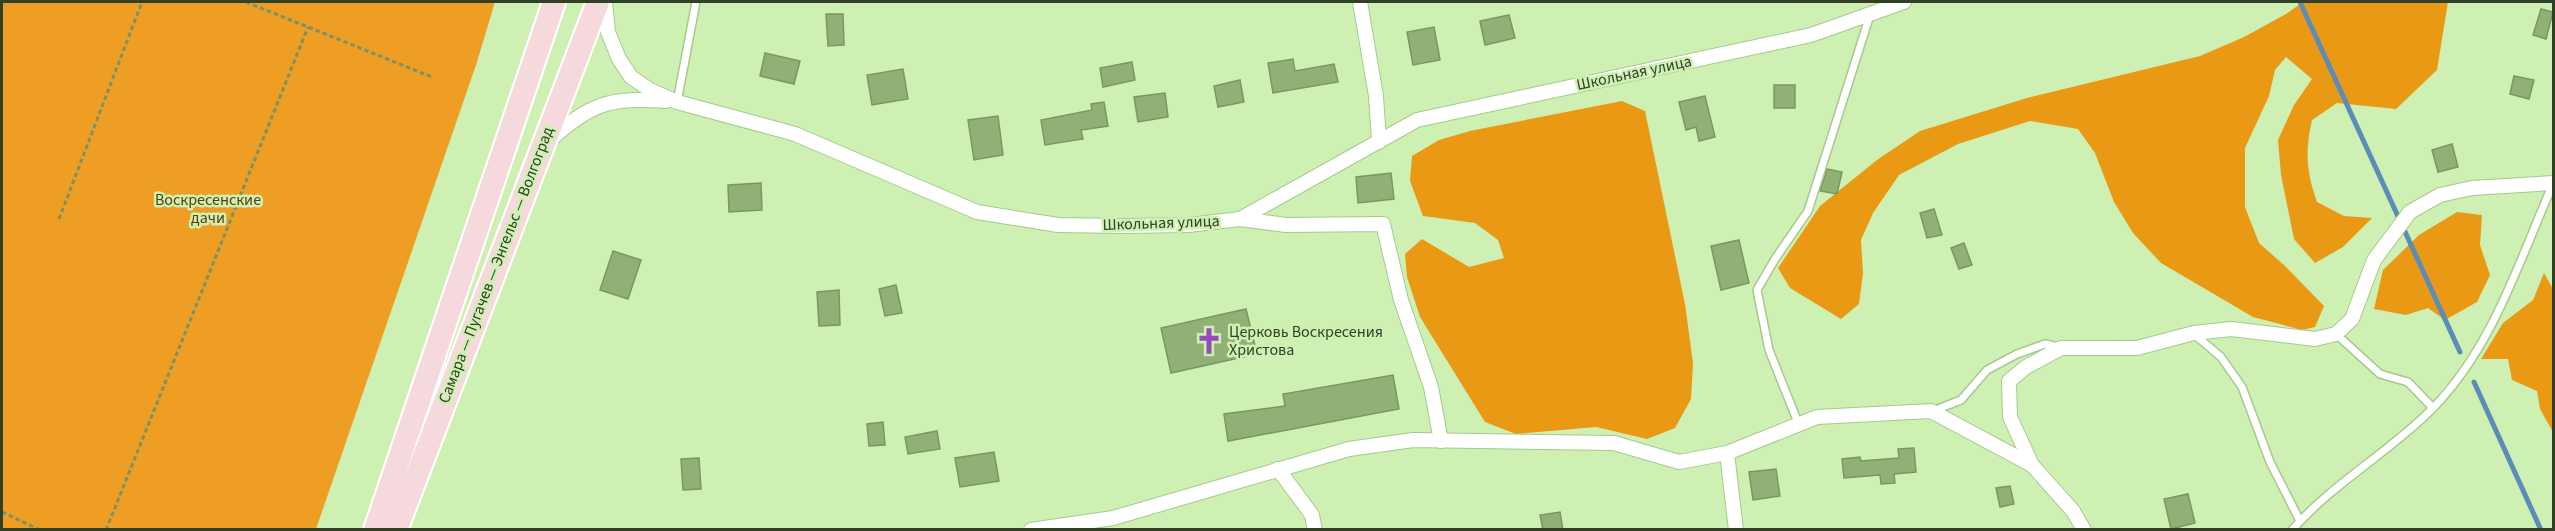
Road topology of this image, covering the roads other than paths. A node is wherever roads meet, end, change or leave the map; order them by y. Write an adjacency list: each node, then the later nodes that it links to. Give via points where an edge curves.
1 (554, 2): 24 (main road, Самара — Пугачев — Энгельс — Волгоград)
2 (598, 2): 10 (main road, Самара — Пугачев — Энгельс — Волгоград)
3 (605, 2): 8 (street, Школьная улица, via 608,32 619,59 632,77)
4 (696, 2): 8 (lane)
5 (1360, 2): 9 (street, via 1376,96)
6 (1904, 2): 7 (street, Школьная улица)
7 (1871, 14): 9 (street, Школьная улица, via 1812,35 1417,120); 18 (lane, via 1808,211 1757,290 1769,350)
8 (677, 102): 10 (street, via 638,99 595,106 573,119); 12 (street, Школьная улица, via 795,135 976,212 1058,225 1189,225)
9 (1379, 142): 12 (street, Школьная улица)
10 (542, 147): 25 (main road, Самара — Пугачев — Энгельс — Волгоград)
11 (2553, 184): 14 (street, via 2472,188 2440,195 2409,212 2374,260 2352,319); 16 (lane, via 2491,327 2463,372)
12 (1240, 219): 19 (street, via 1286,225 1383,224 1401,300 1431,387)
13 (2193, 333): 14 (street, via 2231,329 2315,339); 15 (street, via 2137,348); 23 (lane, via 2220,357 2242,387 2270,462)
14 (2336, 334): 16 (lane, via 2380,374 2408,382)
15 (2061, 348): 17 (lane, via 2045,344 2017,354 1987,370 1960,400); 21 (street, via 2009,381 2010,417)
16 (2433, 408): 23 (lane)
17 (1931, 411): 18 (street, via 1817,417); 21 (street)
18 (1799, 425): 20 (street)
19 (1441, 441): 20 (street, via 1614,443 1679,462); 22 (street, via 1413,440 1349,449)
20 (1727, 453): 28 (street)
21 (2031, 465): 29 (street, via 2073,511)
22 (1278, 469): 26 (street, via 1113,518); 27 (street, via 1312,514)
23 (2300, 521): 30 (lane)
24 (375, 530)
25 (396, 530)
26 (1030, 530)
27 (1315, 530)
28 (1736, 530)
29 (2084, 530)
30 (2292, 530)

